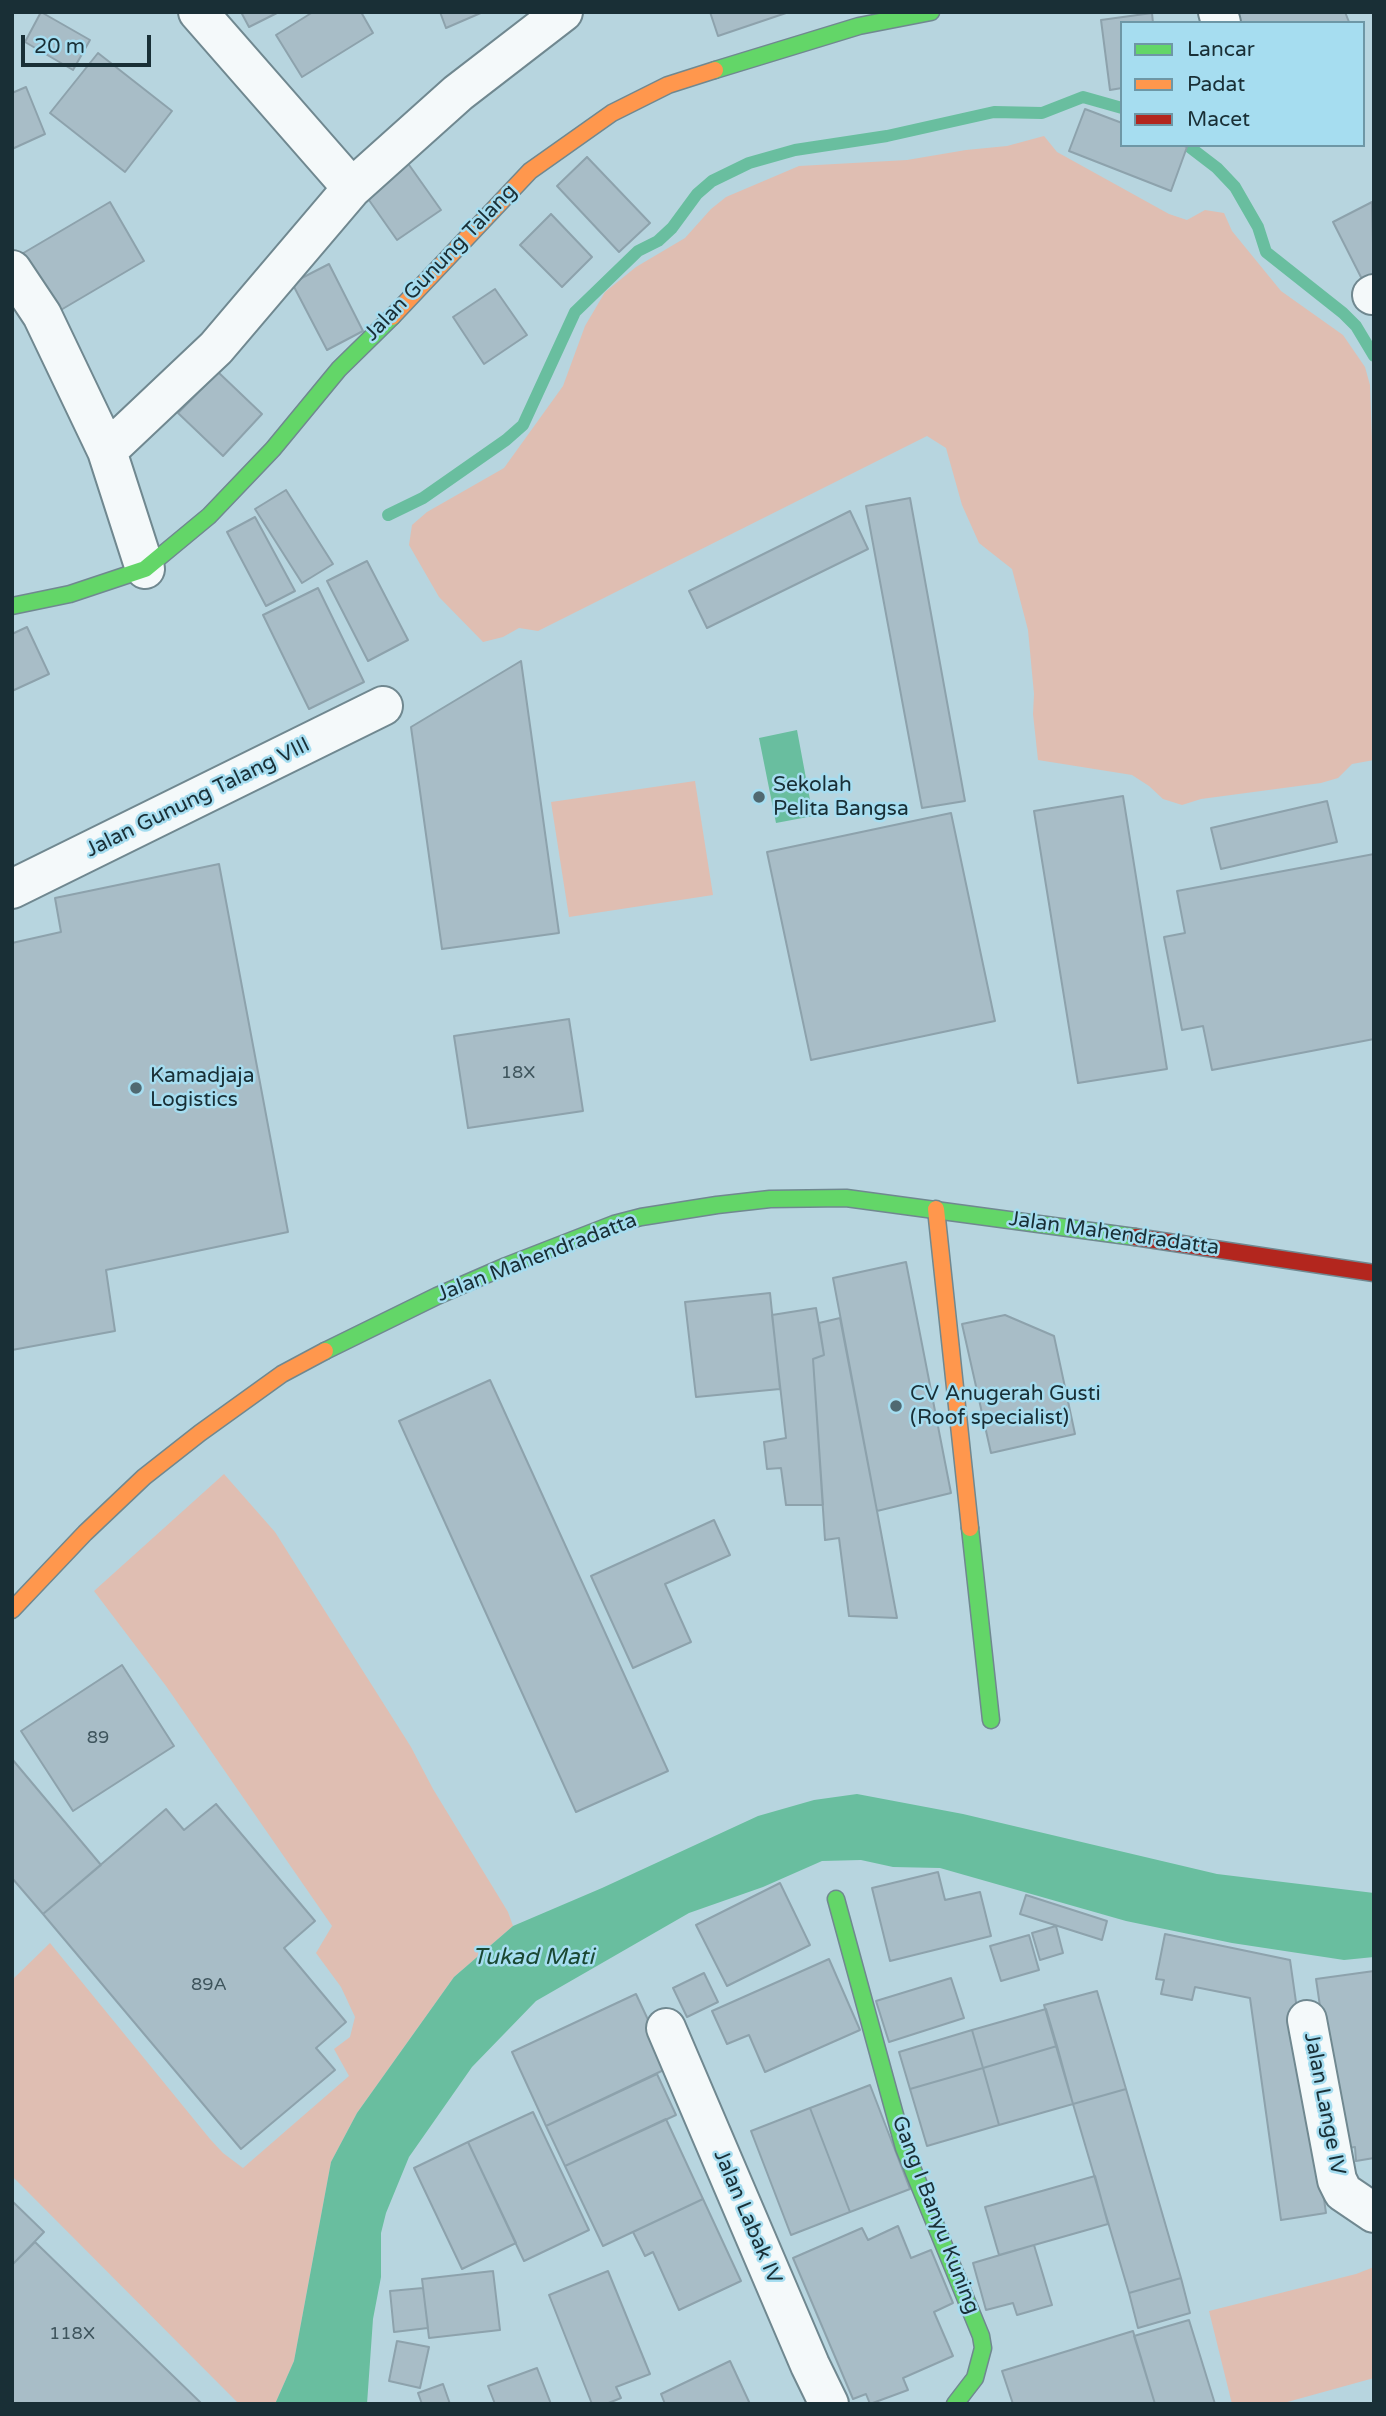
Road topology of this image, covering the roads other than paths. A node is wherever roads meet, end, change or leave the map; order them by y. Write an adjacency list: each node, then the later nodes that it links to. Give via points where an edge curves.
1 (198, 12): 4 (street)
2 (563, 12): 4 (street, via 458,93)
3 (931, 12): 7 (main road, Jalan Gunung Talang, via 859,26 668,85 612,113 559,149 530,171 339,369 273,449 209,516)
4 (352, 188): 6 (street, via 216,348)
5 (12, 270): 6 (street, via 42,315)
6 (107, 451): 7 (street)
7 (145, 569): 8 (main road, Jalan Gunung Talang, via 70,594)
8 (12, 606)
9 (383, 706): 10 (street, Jalan Gunung Talang VIII)
10 (12, 889)
11 (936, 1209): 12 (main road, Jalan Mahendradatta); 13 (main road, Jalan Mahendradatta, via 846,1198 771,1199 641,1217 437,1296 282,1374 200,1433 144,1476); 14 (main road)
12 (1374, 1273)
13 (12, 1610)
14 (991, 1720)
15 (836, 1899): 20 (main road, Gang I Banyu Kuning, via 904,2148 981,2336 981,2362 975,2378)
16 (1307, 2020): 18 (street, Jalan Lange IV, via 1337,2180 1343,2192)
17 (666, 2028): 19 (street, Jalan Labak IV)
18 (1374, 2213)
19 (829, 2404)
20 (955, 2404)

